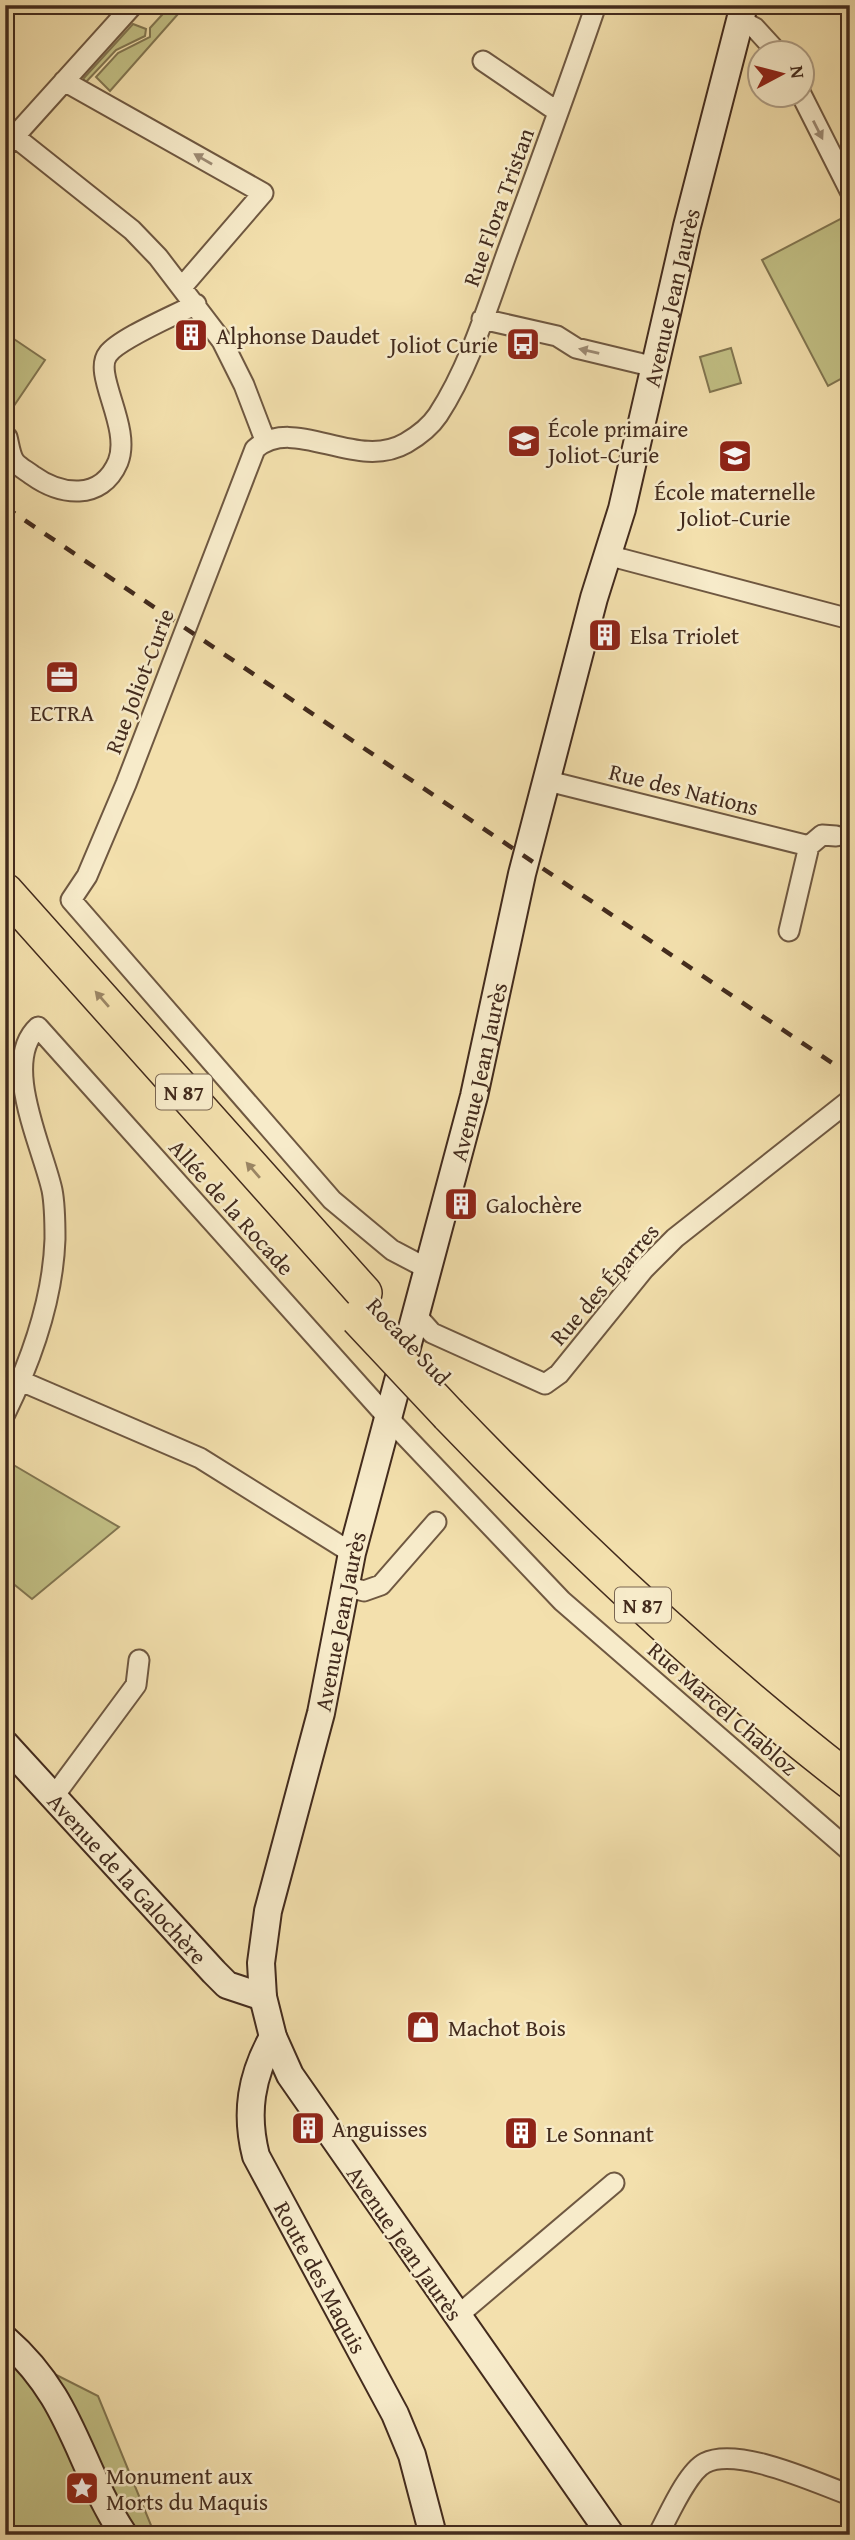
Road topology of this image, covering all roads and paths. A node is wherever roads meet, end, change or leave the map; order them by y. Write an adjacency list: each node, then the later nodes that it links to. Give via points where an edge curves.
1 (133, 5): 6 (street)
2 (596, 5): 8 (street, Rue Flora Tristan)
3 (742, 12): 4 (street); 14 (main road, Avenue Jean Jaurès)
4 (764, 38)
5 (483, 61): 8 (street, Rue Flora Tristan)
6 (64, 81): 9 (street); 11 (street, one-way to 6, via 262,193)
7 (807, 108): 10 (street, one-way to 10)
8 (558, 112): 13 (street, Rue Flora Tristan)
9 (9, 137): 11 (street, via 132,230)
10 (850, 191)
11 (182, 286): 12 (street)
12 (196, 304): 15 (street, via 107,354 107,387 122,432 122,447 110,475 96,487 75,491 50,487 14,462); 16 (street, via 234,363)
13 (482, 319): 14 (street, one-way to 13, via 576,348 557,336); 16 (street, via 436,418 408,442 390,450 359,452 291,437)
14 (655, 367): 17 (main road, Avenue Jean Jaurès)
15 (7, 437)
16 (265, 440): 26 (street, Rue Joliot-Curie, via 254,449 245,468 126,784 87,876 71,900 332,1200 392,1250)
17 (607, 555): 18 (street); 19 (main road, Avenue Jean Jaurès)
18 (850, 619)
19 (548, 781): 21 (street, Rue des Nations); 26 (main road, Avenue Jean Jaurès, via 522,874 490,1033)
20 (836, 836): 21 (street, via 822,835)
21 (808, 846): 24 (street)
22 (5, 891): 27 (highway, Rocade Sud / N 87, one-way to 22)
23 (5, 927): 27 (highway, Rocade Sud / N 87)
24 (789, 930)
25 (850, 1100): 28 (street, Rue des Éparres, via 675,1238 559,1374 545,1384 432,1333)
26 (428, 1269): 28 (main road, Avenue Jean Jaurès)
27 (361, 1306): 30 (highway, Rocade Sud / N 87, bridge)
28 (416, 1315): 32 (main road, Avenue Jean Jaurès)
29 (21, 1381): 31 (street); 32 (street, Allée de la Rocade, via 42,1319 55,1240 53,1194 24,1090 24,1046 38,1027); 34 (street, via 200,1458)
30 (452, 1402): 38 (highway, Rocade Sud / N 87, via 656,1588); 39 (highway, Rocade Sud / N 87, via 542,1510 720,1675)
31 (5, 1414)
32 (390, 1420): 34 (main road, Avenue Jean Jaurès); 41 (street, Rue Marcel Chabloz, via 562,1601)
33 (436, 1522): 35 (street, via 381,1585 365,1591)
34 (352, 1553): 35 (main road, Avenue Jean Jaurès)
35 (345, 1587): 42 (main road, Avenue Jean Jaurès, via 321,1713 278,1869)
36 (139, 1660): 40 (street, via 136,1685)
37 (5, 1744): 40 (main road, Avenue de la Galochère)
38 (850, 1753)
39 (850, 1781)
40 (54, 1796): 43 (main road, Avenue de la Galochère)
41 (850, 1851)
42 (261, 1951): 43 (main road, via 240,1972); 44 (main road, Avenue Jean Jaurès)
43 (214, 1972): 44 (main road, Avenue de la Galochère, via 227,1985)
44 (263, 1997): 45 (main road, Avenue Jean Jaurès)
45 (273, 2037): 46 (main road, Avenue Jean Jaurès); 47 (main road, Route des Maquis)
46 (290, 2075): 47 (main road); 49 (main road, Avenue Jean Jaurès)
47 (251, 2095): 53 (main road, Route des Maquis, via 251,2136 262,2171 375,2375 412,2455)
48 (614, 2183): 49 (street)
49 (457, 2317): 54 (main road, Avenue Jean Jaurès)
50 (5, 2339): 52 (main road, via 49,2385)
51 (850, 2495): 55 (street, via 760,2464 715,2460 692,2474)
52 (124, 2535)
53 (433, 2535)
54 (611, 2535)
55 (658, 2535)

